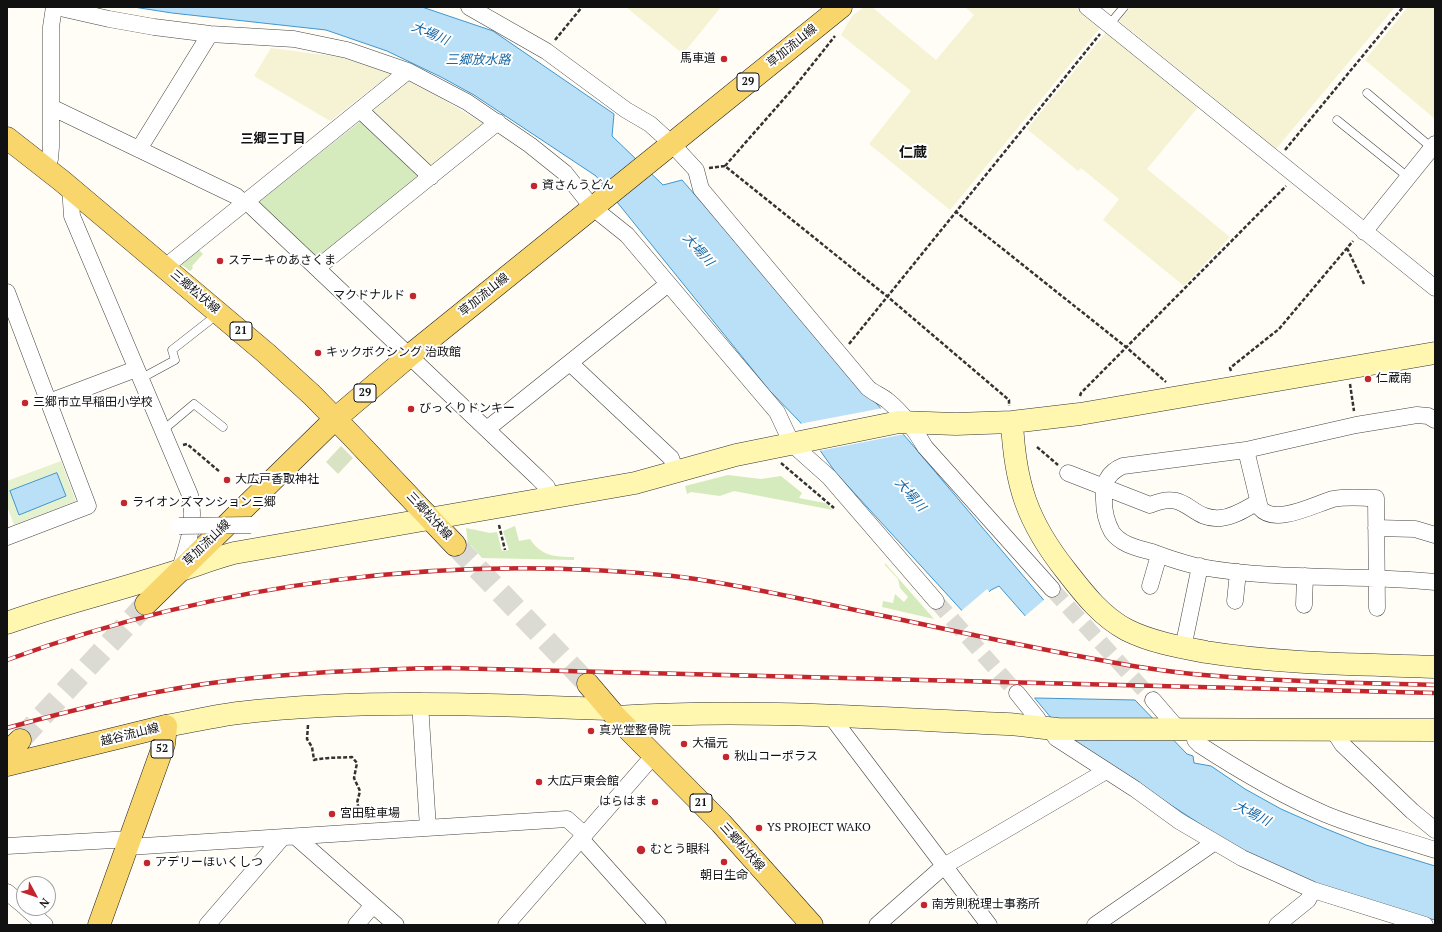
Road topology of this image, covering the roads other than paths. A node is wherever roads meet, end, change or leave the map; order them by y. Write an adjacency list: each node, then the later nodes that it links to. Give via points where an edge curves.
1 (55, 7): 7 (street, via 109,19); 10 (street, via 51,27)
2 (469, 7): 17 (street, via 546,51 626,110 650,124)
3 (841, 7): 17 (main road, 草加流山線 / 29)
4 (1087, 7): 6 (street)
5 (1124, 7): 6 (lane)
6 (1108, 25): 24 (street)
7 (210, 34): 8 (street, via 320,44 353,52); 16 (street)
8 (408, 71): 11 (street); 13 (street, via 467,102)
9 (1367, 93): 15 (lane)
10 (51, 107): 16 (street); 18 (street, via 50,159)
11 (360, 110): 19 (street); 22 (street)
12 (1337, 120): 20 (lane)
13 (498, 122): 19 (street); 23 (street, via 565,173)
14 (9, 144): 18 (main road, 三郷松伏線 / 21)
15 (1434, 146): 20 (street)
16 (139, 149): 22 (street)
17 (663, 150): 23 (main road, 草加流山線 / 29); 38 (street, via 696,170 702,189 868,388 877,396 888,400)
18 (44, 166): 21 (main road, 三郷松伏線 / 21)
19 (431, 177): 26 (street)
20 (1408, 177): 24 (street)
21 (70, 187): 25 (main road, 三郷松伏線 / 21); 34 (street, via 72,216)
22 (245, 202): 25 (street); 26 (street)
23 (596, 204): 27 (street, via 627,235); 32 (main road, 草加流山線 / 29)
24 (1363, 231): 28 (street)
25 (164, 267): 30 (main road, 三郷松伏線 / 21)
26 (317, 268): 32 (street)
27 (668, 284): 33 (street); 43 (street, via 777,412)
28 (1435, 288)
29 (7, 292): 35 (street)
30 (220, 312): 34 (lane, via 172,350 175,360); 36 (main road, 三郷松伏線 / 21)
31 (1435, 353): 39 (street, via 1080,414)
32 (409, 356): 36 (main road, 草加流山線 / 29); 41 (street)
33 (570, 363): 41 (street); 45 (street, via 671,458)
34 (138, 374): 35 (street); 42 (street)
35 (49, 402): 55 (street, via 88,506)
36 (335, 419): 50 (main road, 三郷松伏線 / 21); 59 (main road, 草加流山線 / 29)
37 (1435, 420): 44 (street, via 1417,415 1356,425)
38 (905, 422): 39 (street); 43 (street); 65 (street)
39 (1012, 422): 72 (street, via 1021,492 1033,522 1060,564 1096,608 1112,620 1144,637)
40 (223, 427): 42 (lane, via 194,404)
41 (487, 429): 48 (street, via 547,487)
42 (162, 431): 59 (street, via 193,507 190,538)
43 (798, 443): 45 (street, via 736,455); 66 (street)
44 (1246, 450): 47 (street, via 1123,466 1114,470); 49 (street)
45 (676, 471): 48 (street, via 635,483)
46 (1068, 473): 47 (street)
47 (1103, 487): 49 (street, via 1150,505 1172,499 1183,502 1199,515 1215,518 1231,516); 57 (street, via 1104,503 1112,532 1125,543)
48 (550, 497): 50 (street)
49 (1258, 502): 53 (street, via 1264,513 1269,515 1309,509 1346,497 1376,498)
50 (432, 518): 56 (main road, 三郷松伏線 / 21); 59 (street, via 234,553)
51 (251, 525): 52 (street, bridge)
52 (179, 526)
53 (1376, 528): 54 (street, via 1415,528); 62 (street)
54 (1435, 535)
55 (7, 537)
56 (455, 545)
57 (1159, 555): 58 (street); 64 (street)
58 (1200, 566): 60 (street); 72 (street)
59 (179, 570): 68 (main road, 草加流山線 / 29); 71 (street, via 51,607)
60 (1238, 572): 61 (street); 67 (street)
61 (1305, 576): 62 (street); 69 (street)
62 (1376, 579): 63 (street); 70 (street)
63 (1435, 582)
64 (1150, 586)
65 (1052, 589)
66 (936, 601)
67 (1235, 601)
68 (146, 604)
69 (1304, 605)
70 (1377, 608)
71 (7, 623)
72 (1183, 648): 73 (street, via 1266,660)
73 (1435, 667)
74 (588, 684): 78 (main road, 三郷松伏線 / 21)
75 (1017, 693): 81 (street, via 1037,718)
76 (1153, 700): 82 (street)
77 (420, 703): 78 (street); 80 (street, via 244,713); 88 (street)
78 (612, 713): 79 (street); 85 (main road, 三郷松伏線 / 21)
79 (830, 715): 81 (street, via 1017,724); 96 (street)
80 (166, 726): 86 (main road, 越谷流山線 / 52); 93 (main road, 越谷流山線 / 52, via 164,744)
81 (1050, 728): 82 (street); 87 (street, via 1056,738)
82 (1180, 729): 83 (street); 95 (street, via 1200,745 1275,790 1326,814)
83 (1333, 730): 84 (street); 89 (street, via 1342,744)
84 (1435, 730)
85 (654, 755): 90 (street); 109 (main road, 三郷松伏線 / 21, via 721,823)
86 (7, 765)
87 (1106, 771): 92 (street); 96 (street)
88 (428, 828): 90 (street, via 567,819); 91 (street)
89 (1435, 830)
90 (583, 837): 102 (street); 108 (street)
91 (289, 838): 93 (street); 100 (street); 105 (street)
92 (1214, 842): 97 (street, via 1242,858); 112 (street)
93 (130, 843): 94 (street); 104 (main road, 越谷流山線 / 52)
94 (7, 846)
95 (1435, 850)
96 (944, 866): 110 (street); 111 (street)
97 (1313, 890): 113 (street, via 1308,900); 114 (street)
98 (7, 892): 99 (street)
99 (16, 900)
100 (373, 905): 106 (street); 107 (street)
101 (35, 916): 103 (street)
102 (655, 924)
103 (45, 925)
104 (100, 925)
105 (206, 925)
106 (356, 925)
107 (396, 925)
108 (506, 925)
109 (812, 925)
110 (877, 925)
111 (989, 925)
112 (1095, 925)
113 (1277, 925)
114 (1425, 925)

